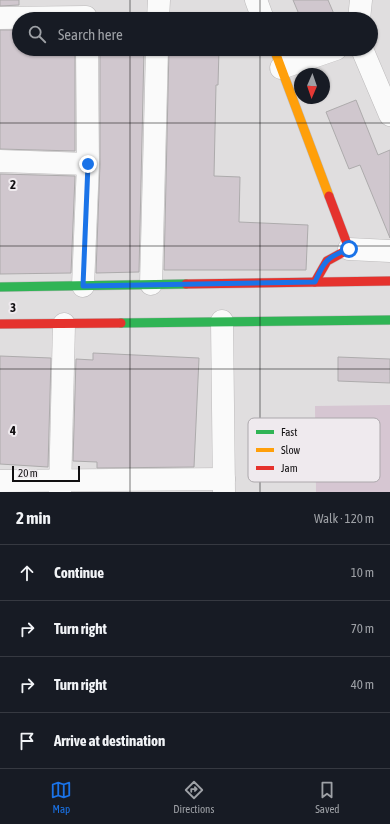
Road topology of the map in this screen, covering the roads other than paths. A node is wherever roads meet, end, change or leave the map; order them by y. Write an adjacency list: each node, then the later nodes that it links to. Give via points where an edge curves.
1 (159, 0): 4 (street)
2 (256, 0): 5 (street)
3 (361, 0): 6 (street)
4 (158, 12)
5 (260, 12)
6 (360, 12)
7 (12, 17): 8 (street)
8 (0, 18)
9 (87, 56): 16 (street)
10 (157, 56): 21 (street)
11 (290, 56): 13 (street)
12 (365, 56): 14 (street)
13 (277, 58): 17 (main road)
14 (390, 115)
15 (0, 161): 16 (street)
16 (88, 164): 22 (street)
17 (349, 249): 18 (street); 20 (main road, via 326,260)
18 (390, 251)
19 (390, 281): 20 (main road)
20 (315, 282): 21 (main road)
21 (152, 284): 22 (main road)
22 (83, 286): 23 (main road)
23 (0, 287)
24 (390, 320): 25 (main road)
25 (222, 321): 27 (main road); 29 (street)
26 (0, 324): 27 (main road)
27 (64, 324): 30 (street)
28 (0, 481): 30 (street)
29 (224, 485): 30 (street)
30 (60, 486)

